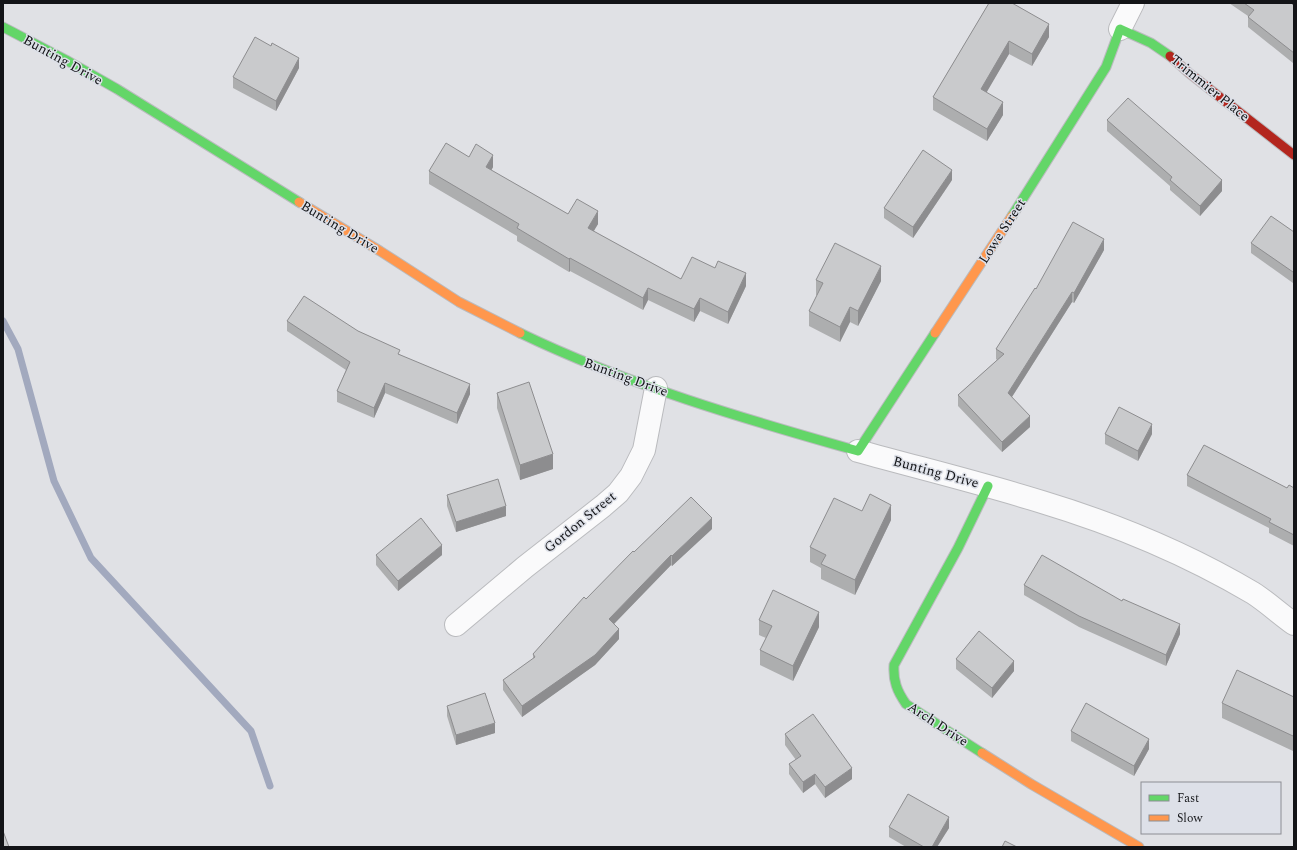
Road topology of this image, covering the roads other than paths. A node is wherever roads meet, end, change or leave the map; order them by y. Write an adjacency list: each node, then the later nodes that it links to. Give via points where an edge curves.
1 (1133, 3): 3 (street, Lowe Street)
2 (3, 27): 5 (street, Bunting Drive, via 77,66 164,118 484,316 534,341)
3 (1120, 30): 4 (street, Trimmier Place, via 1140,37 1173,58); 6 (street, Lowe Street, via 1106,67)
4 (1294, 156)
5 (656, 388): 6 (street, Bunting Drive, via 770,427); 9 (street, Gordon Street, via 644,450 631,476 618,492)
6 (858, 451): 7 (street, Bunting Drive)
7 (988, 486): 8 (street, Bunting Drive, via 1064,509 1153,542 1206,567 1254,594); 10 (street, Arch Drive, via 958,548 894,664 894,685 906,704 1031,784)
8 (1294, 624)
9 (456, 625)
10 (1138, 847)

